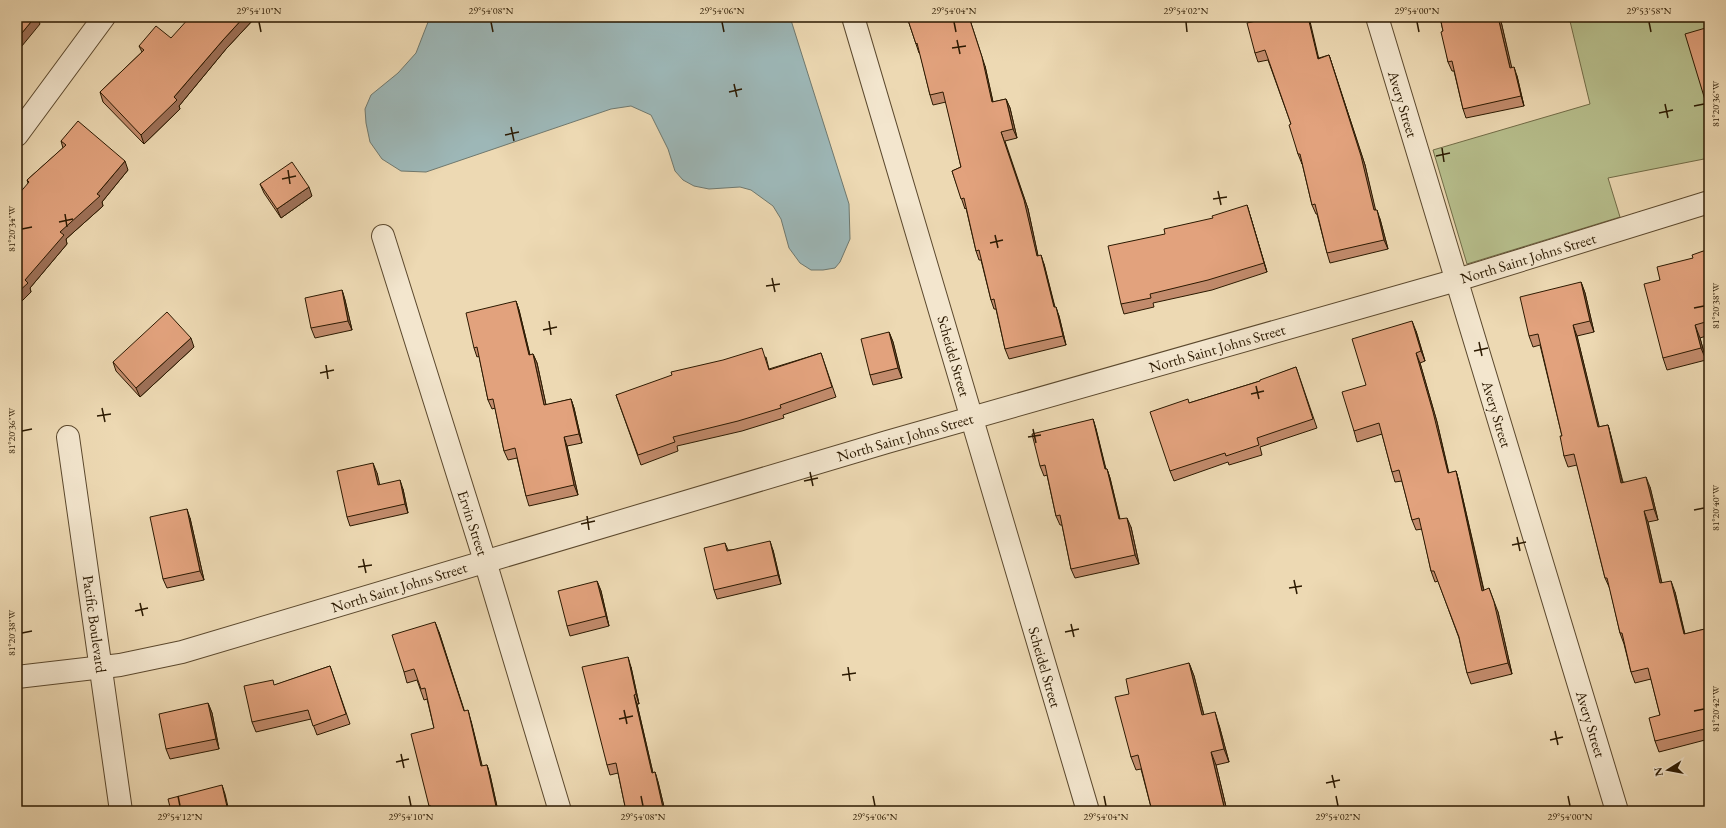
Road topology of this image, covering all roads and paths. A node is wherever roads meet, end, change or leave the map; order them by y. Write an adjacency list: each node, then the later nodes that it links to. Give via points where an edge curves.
1 (104, 17): 4 (street)
2 (853, 17): 8 (street, Scheidel Street)
3 (1377, 17): 7 (street, Avery Street)
4 (17, 135)
5 (1709, 202): 7 (street, North Saint Johns Street)
6 (383, 236): 10 (street, Ervin Street)
7 (1457, 280): 8 (street, North Saint Johns Street); 16 (street, Avery Street)
8 (972, 418): 10 (street, North Saint Johns Street); 15 (street, Scheidel Street)
9 (68, 437): 11 (street, Pacific Boulevard)
10 (485, 561): 11 (street, North Saint Johns Street, via 182,652); 14 (street, Ervin Street)
11 (101, 668): 12 (street, North Saint Johns Street); 13 (street, Pacific Boulevard)
12 (17, 677)
13 (121, 811)
14 (560, 811)
15 (1088, 811)
16 (1617, 811)

